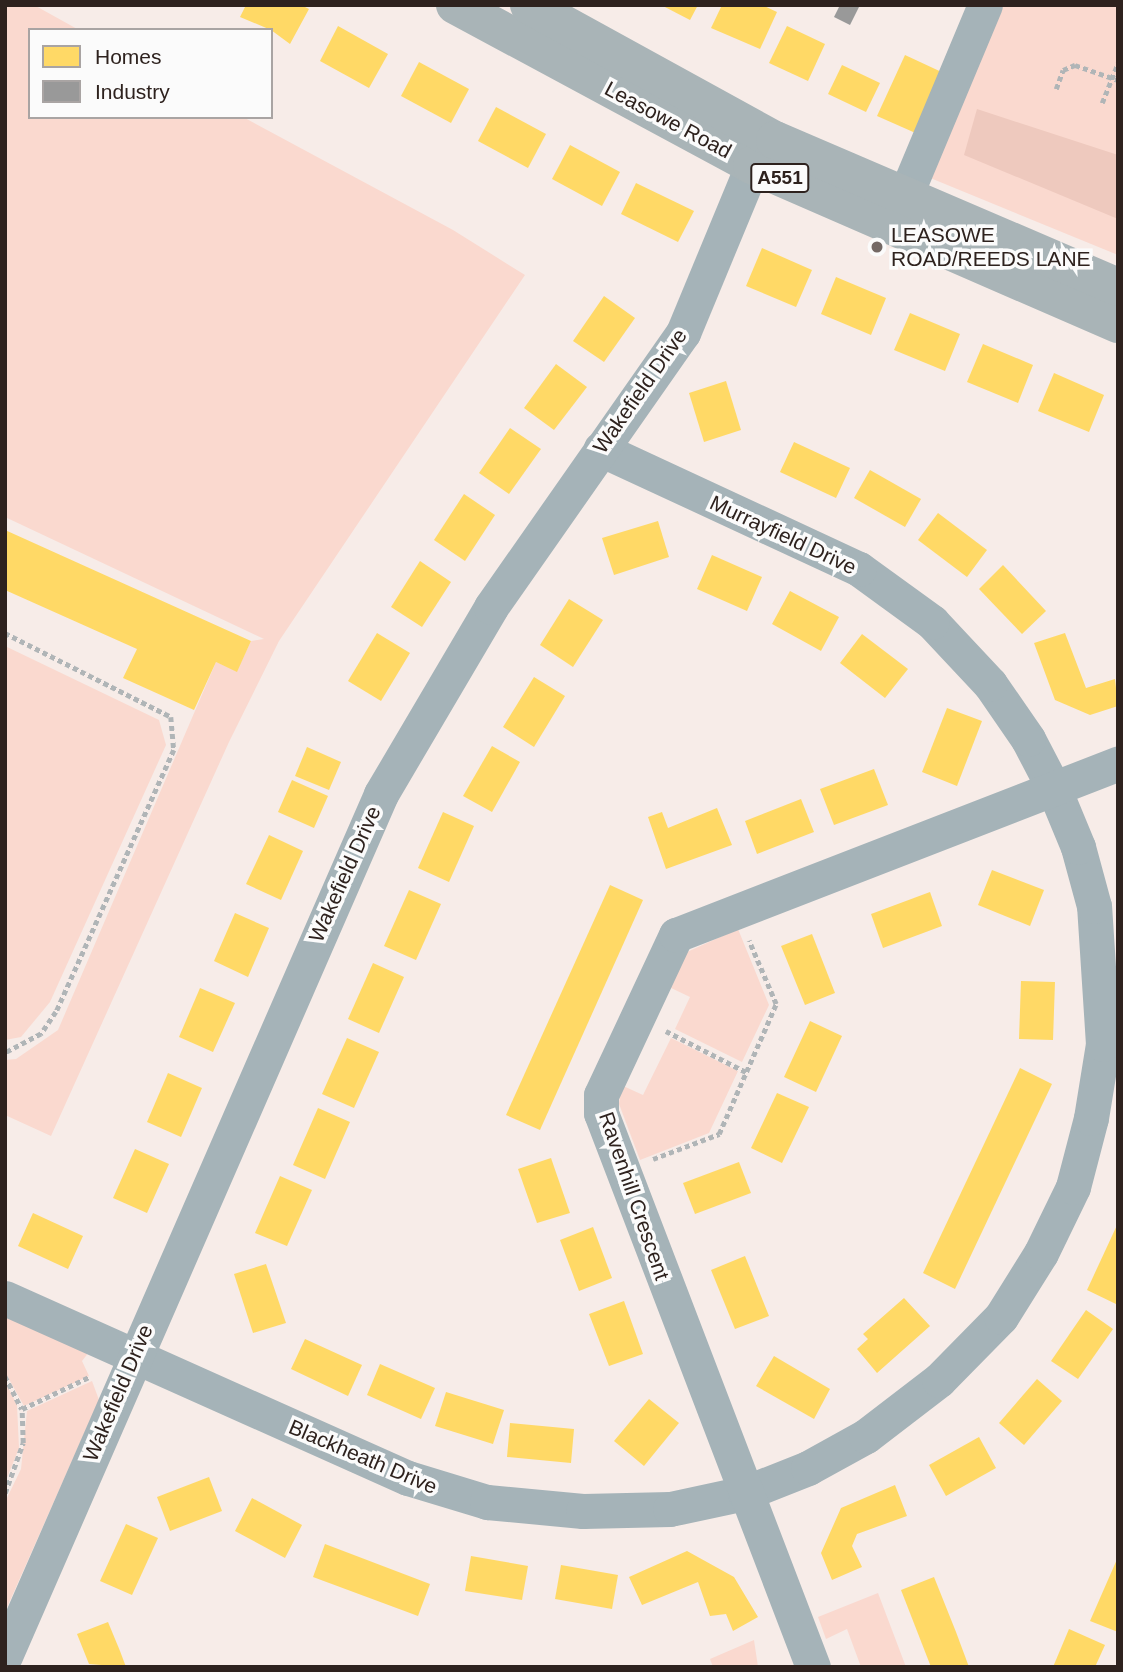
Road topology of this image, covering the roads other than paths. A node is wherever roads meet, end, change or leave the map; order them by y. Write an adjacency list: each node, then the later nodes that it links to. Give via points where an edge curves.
1 (455, 5): 4 (main road, Leasowe Road / A551)
2 (529, 5): 4 (main road, Leasowe Road / A551)
3 (985, 5): 5 (street)
4 (759, 150): 5 (main road, Leasowe Road / A551); 8 (street, Wakefield Drive, via 683,333)
5 (898, 212): 6 (main road, Leasowe Road / A551); 7 (main road, Leasowe Road / A551)
6 (1118, 286)
7 (1118, 324)
8 (600, 449): 10 (street, Murrayfield Drive, via 859,569 932,622 990,684); 12 (street, Wakefield Drive, via 491,607 381,794)
9 (1118, 764): 10 (street, Ravenhill Crescent)
10 (1054, 789): 13 (street, Murrayfield Drive, via 1078,847 1094,906 1102,1006 1103,1044 1091,1118 1073,1186 1041,1253 1001,1317 939,1380 866,1436 808,1468); 13 (street, Ravenhill Crescent, via 676,935 601,1095 601,1113)
11 (5, 1298): 12 (street, Blackheath Drive)
12 (134, 1356): 13 (street, Blackheath Drive, via 408,1478 487,1502 627,1512); 14 (street, Wakefield Drive)
13 (745, 1493): 15 (street, Ravenhill Crescent)
14 (5, 1656)
15 (813, 1667)

